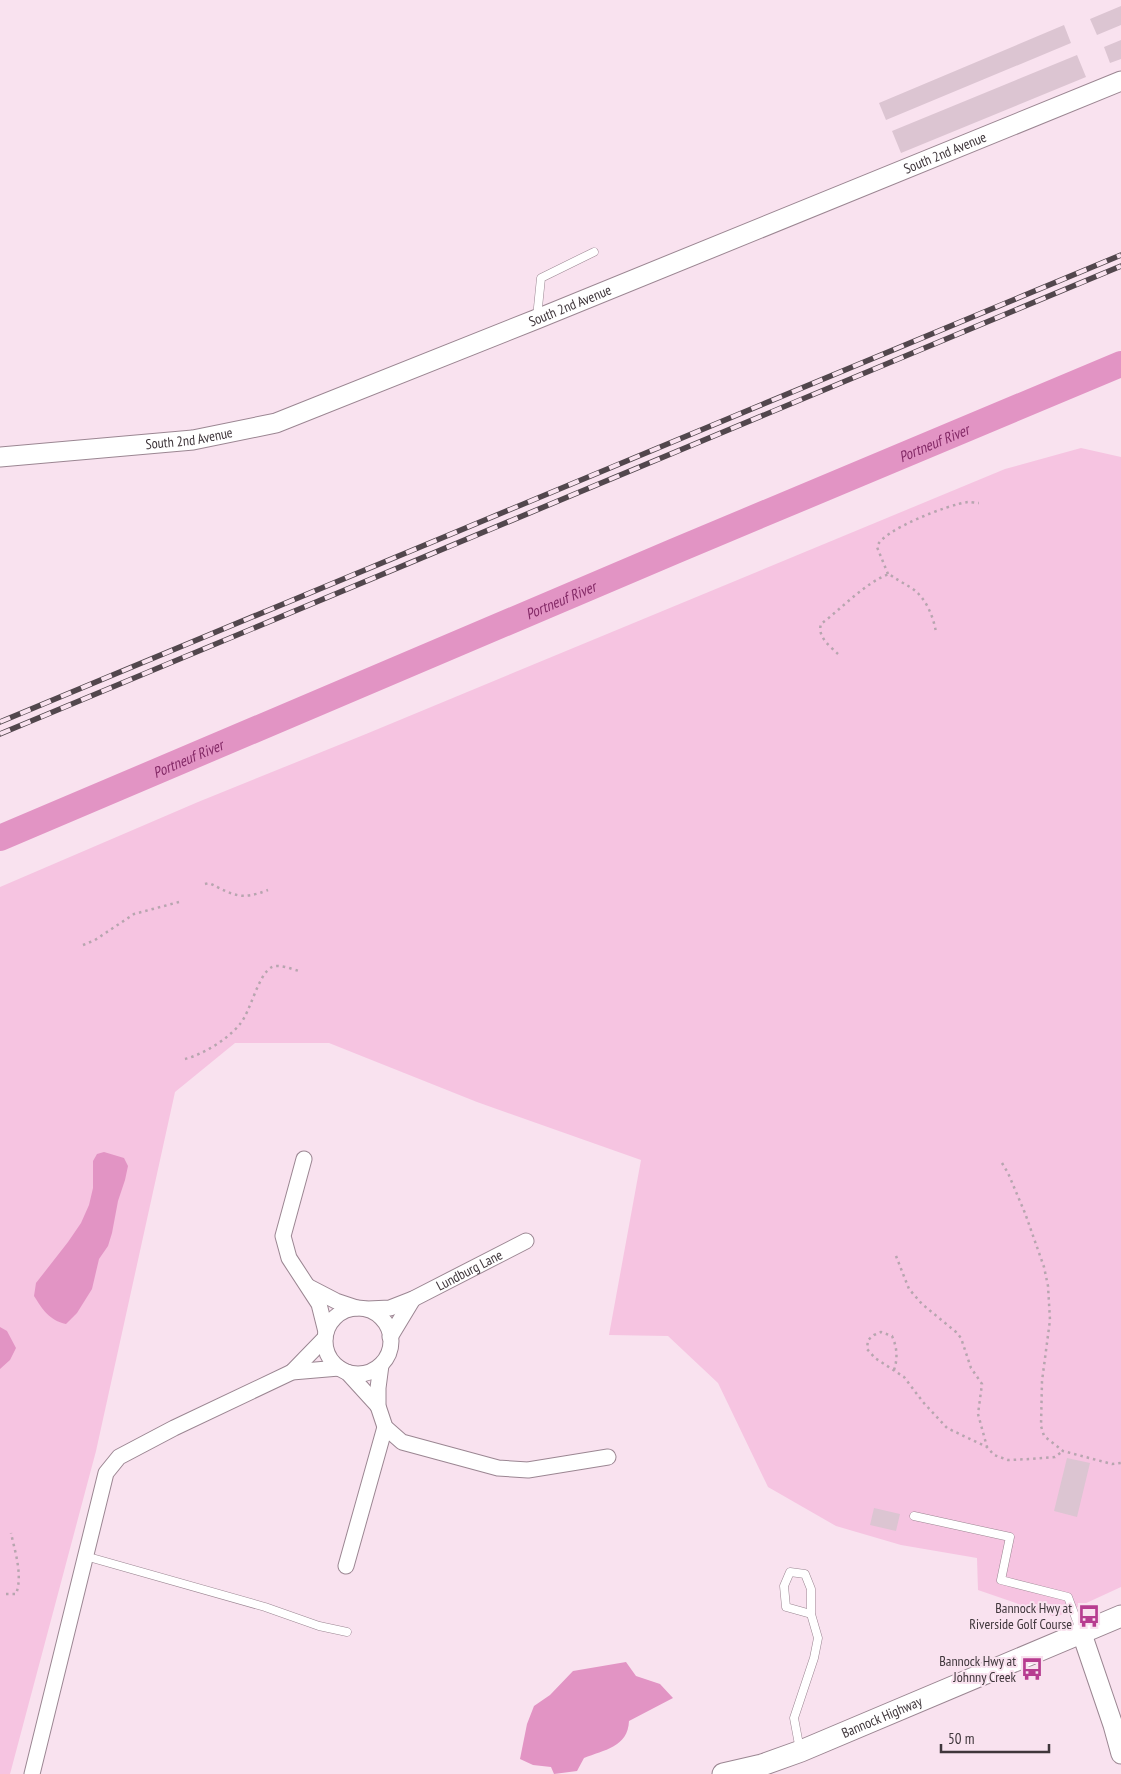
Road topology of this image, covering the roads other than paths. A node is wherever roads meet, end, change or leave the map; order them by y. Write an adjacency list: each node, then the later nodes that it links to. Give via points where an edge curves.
1 (1121, 81): 3 (street, South 2nd Avenue)
2 (594, 252): 3 (lane, via 541,278)
3 (537, 319): 4 (street, South 2nd Avenue, via 276,423 193,440)
4 (0, 457)
5 (304, 1159): 7 (street, via 283,1236 289,1258)
6 (526, 1241): 8 (street, Lundburg Lane)
7 (307, 1287): 9 (street); 10 (street, via 319,1304)
8 (413, 1299): 9 (street, Lundburg Lane, via 390,1308); 11 (street)
9 (362, 1309): 10 (street, via 347,1310 338,1315 330,1323); 11 (street, via 377,1314 385,1321)
10 (326, 1335): 13 (street, via 328,1354); 14 (street)
11 (390, 1337): 12 (street, via 389,1353)
12 (381, 1365): 13 (street, via 364,1374); 15 (street)
13 (343, 1370): 14 (street); 15 (street)
14 (292, 1372): 19 (street, via 119,1457 106,1473)
15 (378, 1406): 16 (street)
16 (385, 1427): 17 (street, via 402,1442 498,1468 528,1470); 20 (street)
17 (608, 1457)
18 (914, 1516): 24 (lane, via 1010,1537 1001,1580 1068,1597)
19 (85, 1556): 23 (lane); 27 (street)
20 (346, 1566)
21 (811, 1614): 21 (lane, via 811,1588 805,1574 790,1572 784,1586 786,1607); 25 (lane, via 818,1638 794,1718)
22 (1121, 1616): 24 (main road, Bannock Highway)
23 (347, 1632)
24 (1082, 1634): 25 (main road, Bannock Highway); 26 (street)
25 (801, 1752): 28 (main road, Bannock Highway)
26 (1121, 1754)
27 (32, 1774)
28 (723, 1774)

